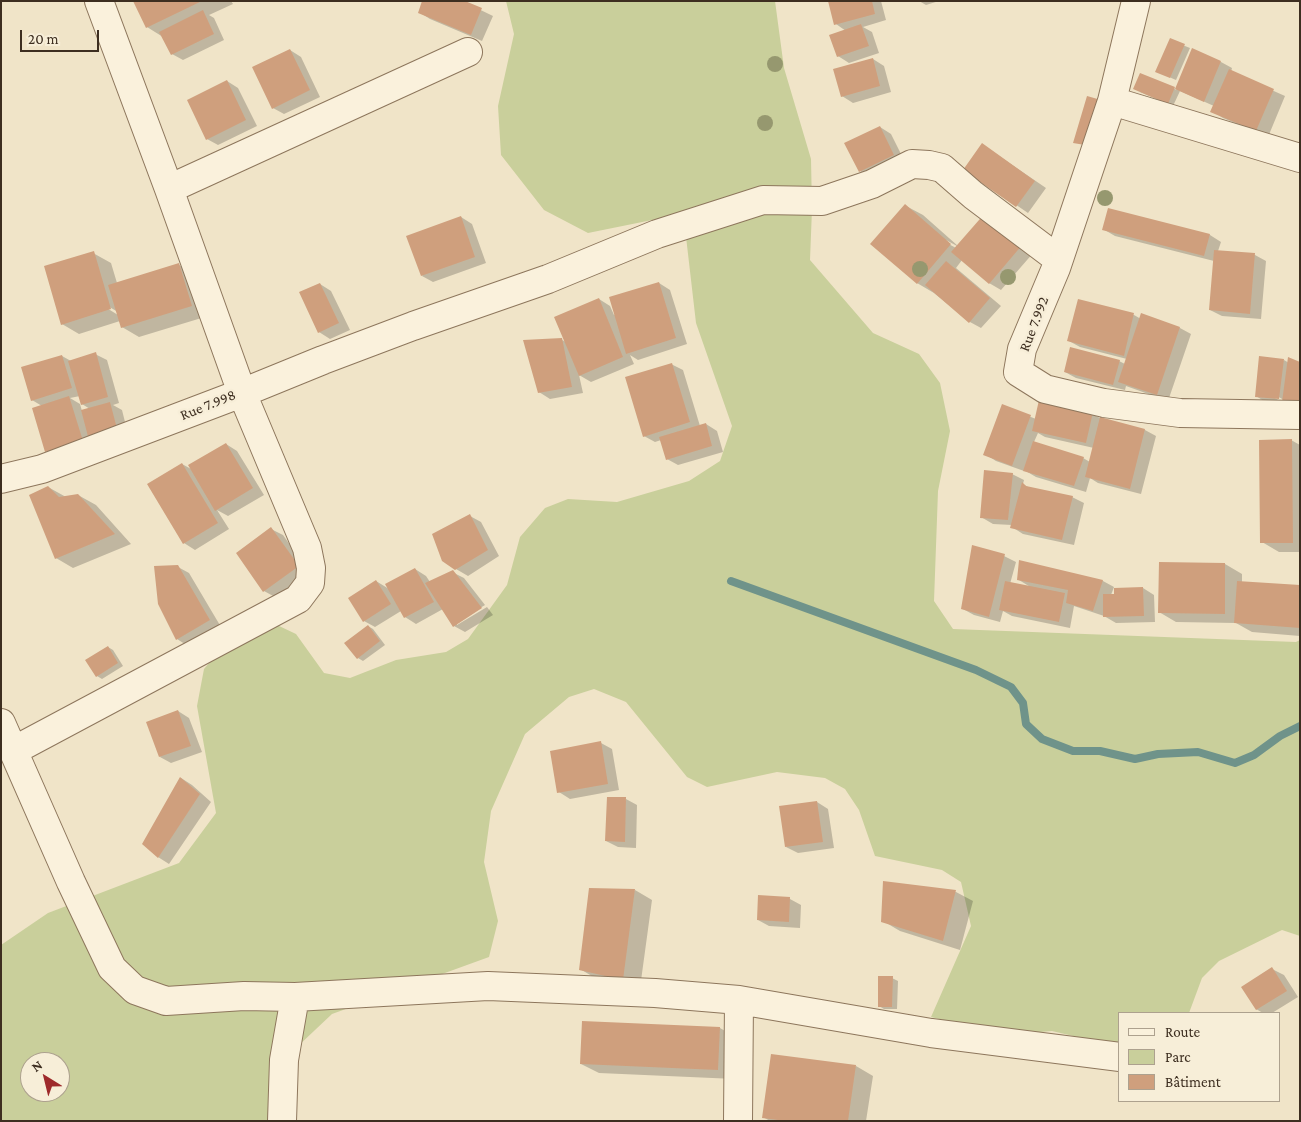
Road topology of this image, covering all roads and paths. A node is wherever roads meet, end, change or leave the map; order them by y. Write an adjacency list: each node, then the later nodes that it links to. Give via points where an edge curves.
1 (99, 1): 6 (street, Rue 7.998)
2 (1136, 1): 4 (street, Rue 7.992)
3 (468, 52): 6 (street)
4 (1112, 101): 5 (street); 7 (street, Rue 7.992)
5 (1300, 158)
6 (169, 189): 8 (street, Rue 7.998)
7 (1058, 259): 8 (street, via 942,168 912,164 872,184 822,201 763,200 657,234 548,279 413,326); 9 (street, Rue 7.992, via 1022,349 1018,372 1045,389 1104,402 1180,412)
8 (242, 393): 10 (street, Rue 7.998, via 42,469); 12 (street, via 307,548 310,583 298,599)
9 (1300, 414)
10 (1, 479)
11 (1, 723): 12 (street)
12 (13, 751): 13 (street, via 112,968 135,990 166,1001 244,996)
13 (295, 997): 14 (street, via 488,986); 16 (street, via 284,1060)
14 (739, 1000): 15 (street, via 931,1033); 17 (street)
15 (1118, 1057)
16 (282, 1121)
17 (738, 1121)

